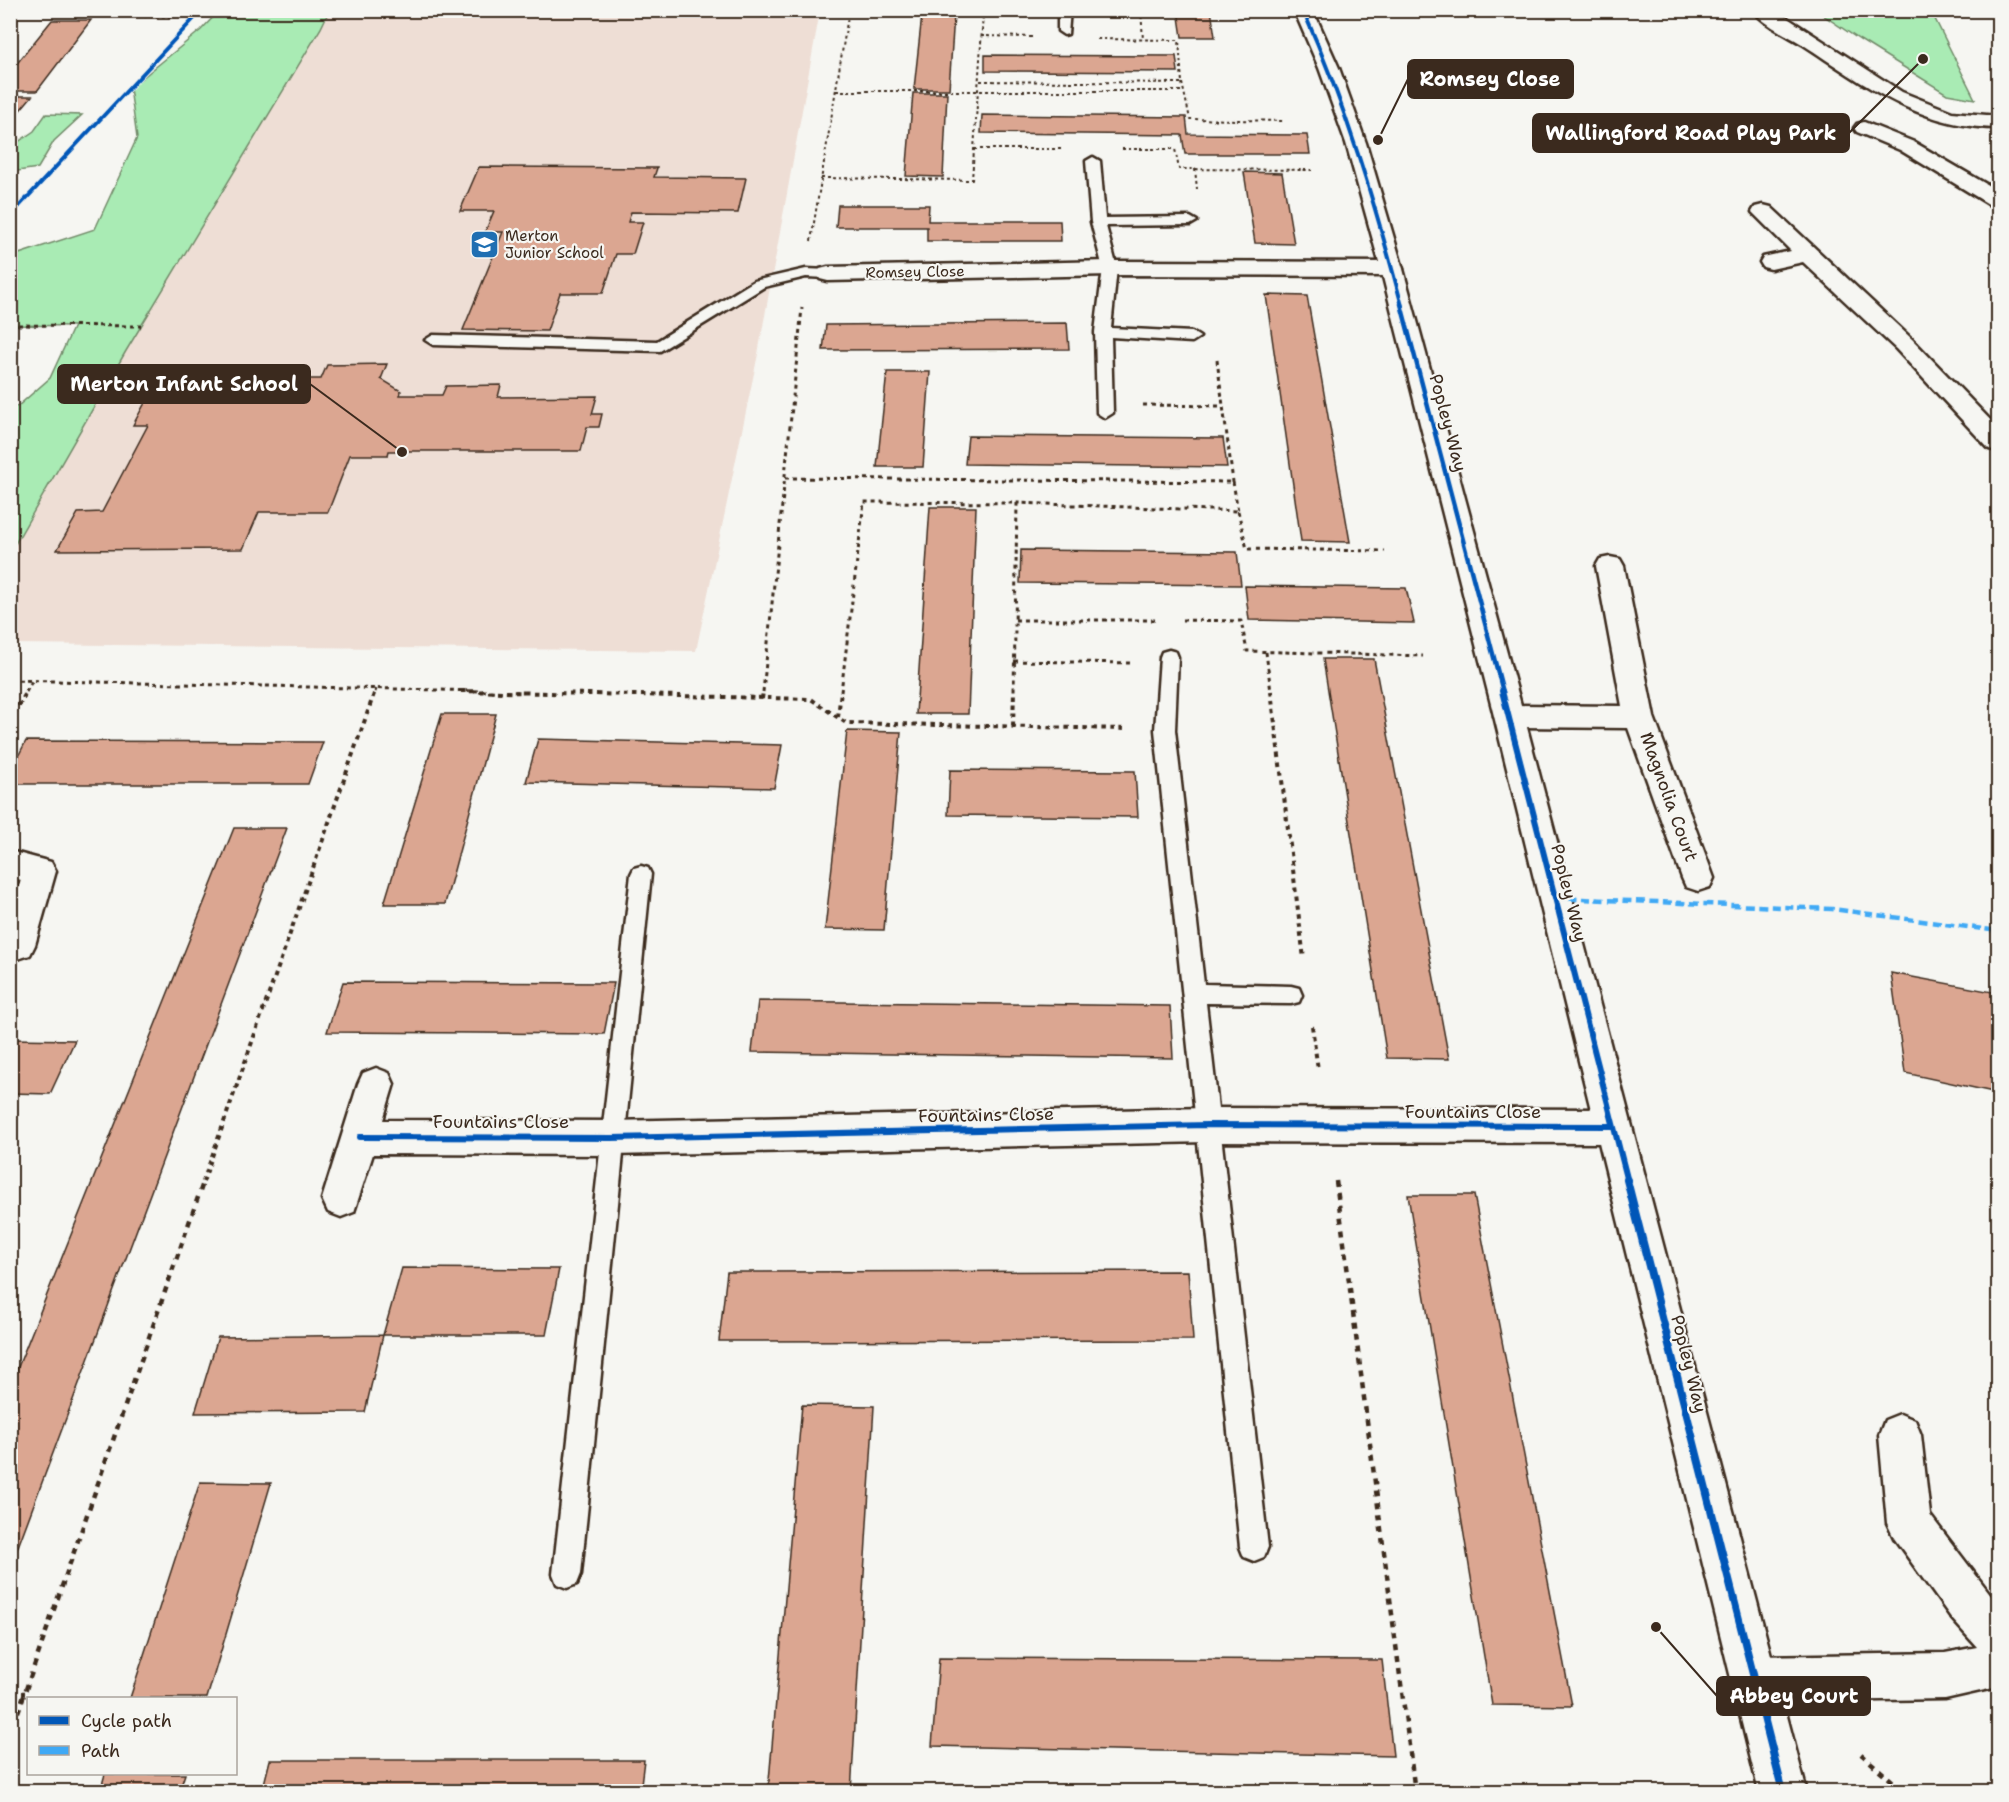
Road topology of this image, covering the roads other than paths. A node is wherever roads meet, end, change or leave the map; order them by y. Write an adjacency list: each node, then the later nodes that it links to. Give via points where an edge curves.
1 (1064, 10): 4 (lane)
2 (1303, 10): 16 (street, Popley Way, via 1356,143)
3 (1762, 10): 7 (street, via 1895,96)
4 (1064, 31)
5 (1998, 122): 7 (street, via 1972,122)
6 (1864, 128): 7 (street)
7 (1927, 132): 9 (street)
8 (1093, 161): 12 (lane)
9 (1998, 200)
10 (1763, 212): 13 (street)
11 (1190, 221): 12 (lane)
12 (1098, 222): 15 (lane)
13 (1807, 254): 14 (street); 22 (street, via 1904,344)
14 (1771, 262)
15 (1110, 268): 16 (street, Romsey Close); 17 (street, Romsey Close); 18 (lane)
16 (1392, 269): 25 (street, Popley Way)
17 (817, 273): 20 (lane, via 759,284 660,346)
18 (1103, 332): 19 (lane); 21 (lane)
19 (1192, 337)
20 (433, 340)
21 (1105, 409)
22 (1998, 443)
23 (1610, 566): 26 (street, Magnolia Court)
24 (1169, 660): 31 (lane, via 1166,730)
25 (1509, 716): 26 (street, Magnolia Court); 35 (street, Popley Way)
26 (1639, 717): 29 (street, Magnolia Court)
27 (10, 864): 30 (street, via 40,871)
28 (641, 874): 37 (lane)
29 (1698, 878)
30 (18, 945)
31 (1195, 993): 32 (lane); 34 (lane)
32 (1291, 995)
33 (376, 1084): 36 (street)
34 (1207, 1125): 35 (street, Fountains Close); 37 (street, Fountains Close); 40 (lane)
35 (1613, 1126): 44 (street, Popley Way)
36 (360, 1137): 37 (street, Fountains Close); 38 (street)
37 (612, 1138): 41 (lane)
38 (341, 1199)
39 (1900, 1435): 42 (street, via 1909,1523)
40 (1254, 1547)
41 (567, 1574)
42 (1998, 1637)
43 (1998, 1665): 44 (street, via 1945,1676)
44 (1754, 1679): 45 (street, Popley Way)
45 (1783, 1791)

